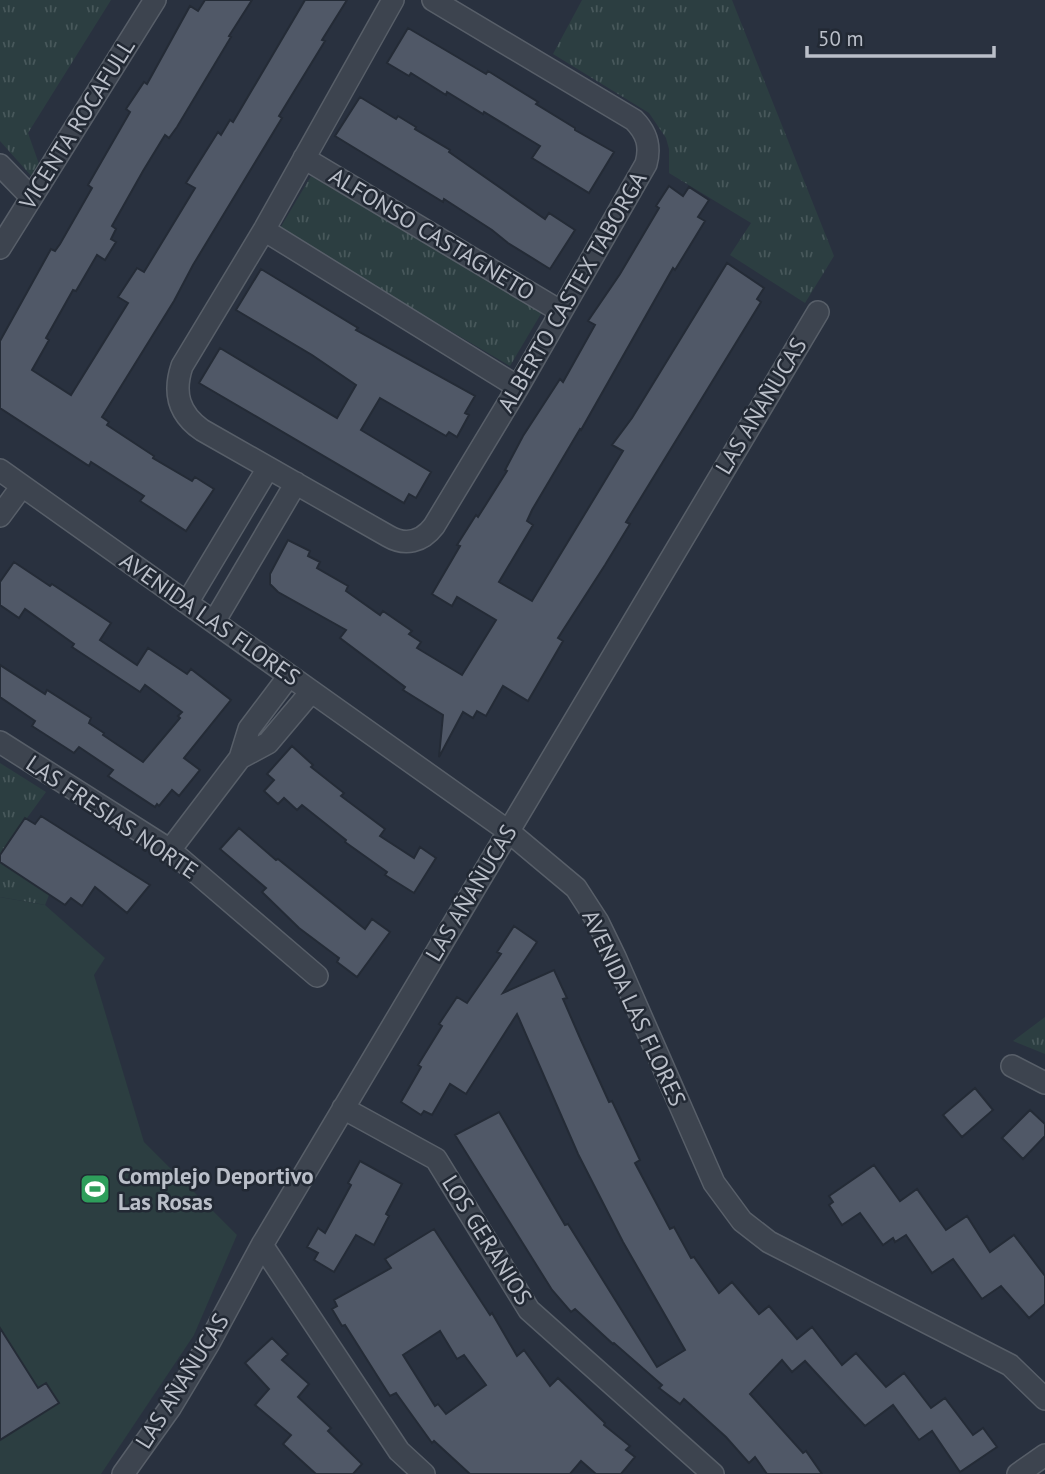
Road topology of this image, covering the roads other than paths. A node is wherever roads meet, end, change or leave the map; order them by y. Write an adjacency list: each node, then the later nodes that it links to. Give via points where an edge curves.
1 (155, 0): 6 (street, VICENTA ROCAFULL)
2 (393, 0): 4 (street, ALBERTO CASTEX TABORGA)
3 (433, 0): 9 (street, ALBERTO CASTEX TABORGA, via 635,120 646,136 646,164)
4 (304, 158): 7 (street, ALBERTO CASTEX TABORGA); 9 (street, ALFONSO CASTAGNETO)
5 (0, 165): 6 (street)
6 (31, 197): 8 (street, VICENTA ROCAFULL)
7 (264, 230): 11 (street); 12 (street, ALBERTO CASTEX TABORGA, via 182,366 177,391 192,423)
8 (0, 248)
9 (560, 311): 11 (street, ALBERTO CASTEX TABORGA)
10 (818, 312): 23 (street, LAS AÑAÑUCAS)
11 (518, 387): 14 (street, ALBERTO CASTEX TABORGA, via 434,526 421,539 395,541)
12 (268, 468): 14 (street, ALBERTO CASTEX TABORGA); 17 (street)
13 (0, 470): 15 (street, AVENIDA LAS FLORES)
14 (296, 484): 18 (street)
15 (22, 486): 16 (street); 17 (street, AVENIDA LAS FLORES)
16 (0, 516)
17 (187, 603): 18 (street, AVENIDA LAS FLORES)
18 (214, 622): 19 (street, AVENIDA LAS FLORES)
19 (289, 676): 20 (street, AVENIDA LAS FLORES); 22 (street, via 249,729)
20 (311, 691): 22 (street, via 268,743); 23 (street, AVENIDA LAS FLORES)
21 (0, 742): 24 (street, LAS FRESIAS NORTE)
22 (240, 758): 24 (street)
23 (508, 831): 28 (street, LAS AÑAÑUCAS); 30 (street, AVENIDA LAS FLORES, via 576,888 598,922 714,1183 742,1221 769,1242 1010,1365)
24 (170, 850): 25 (street, LAS FRESIAS NORTE)
25 (317, 976)
26 (1012, 1066): 27 (street)
27 (1045, 1083)
28 (343, 1108): 29 (street, LAS AÑAÑUCAS); 34 (street, LOS GERANIOS, via 436,1159 529,1310)
29 (262, 1245): 32 (street, LAS AÑAÑUCAS, via 170,1408); 33 (street, via 400,1451)
30 (1045, 1399)
31 (1045, 1455): 35 (street)
32 (123, 1474)
33 (424, 1474)
34 (713, 1474)
35 (1018, 1474)

